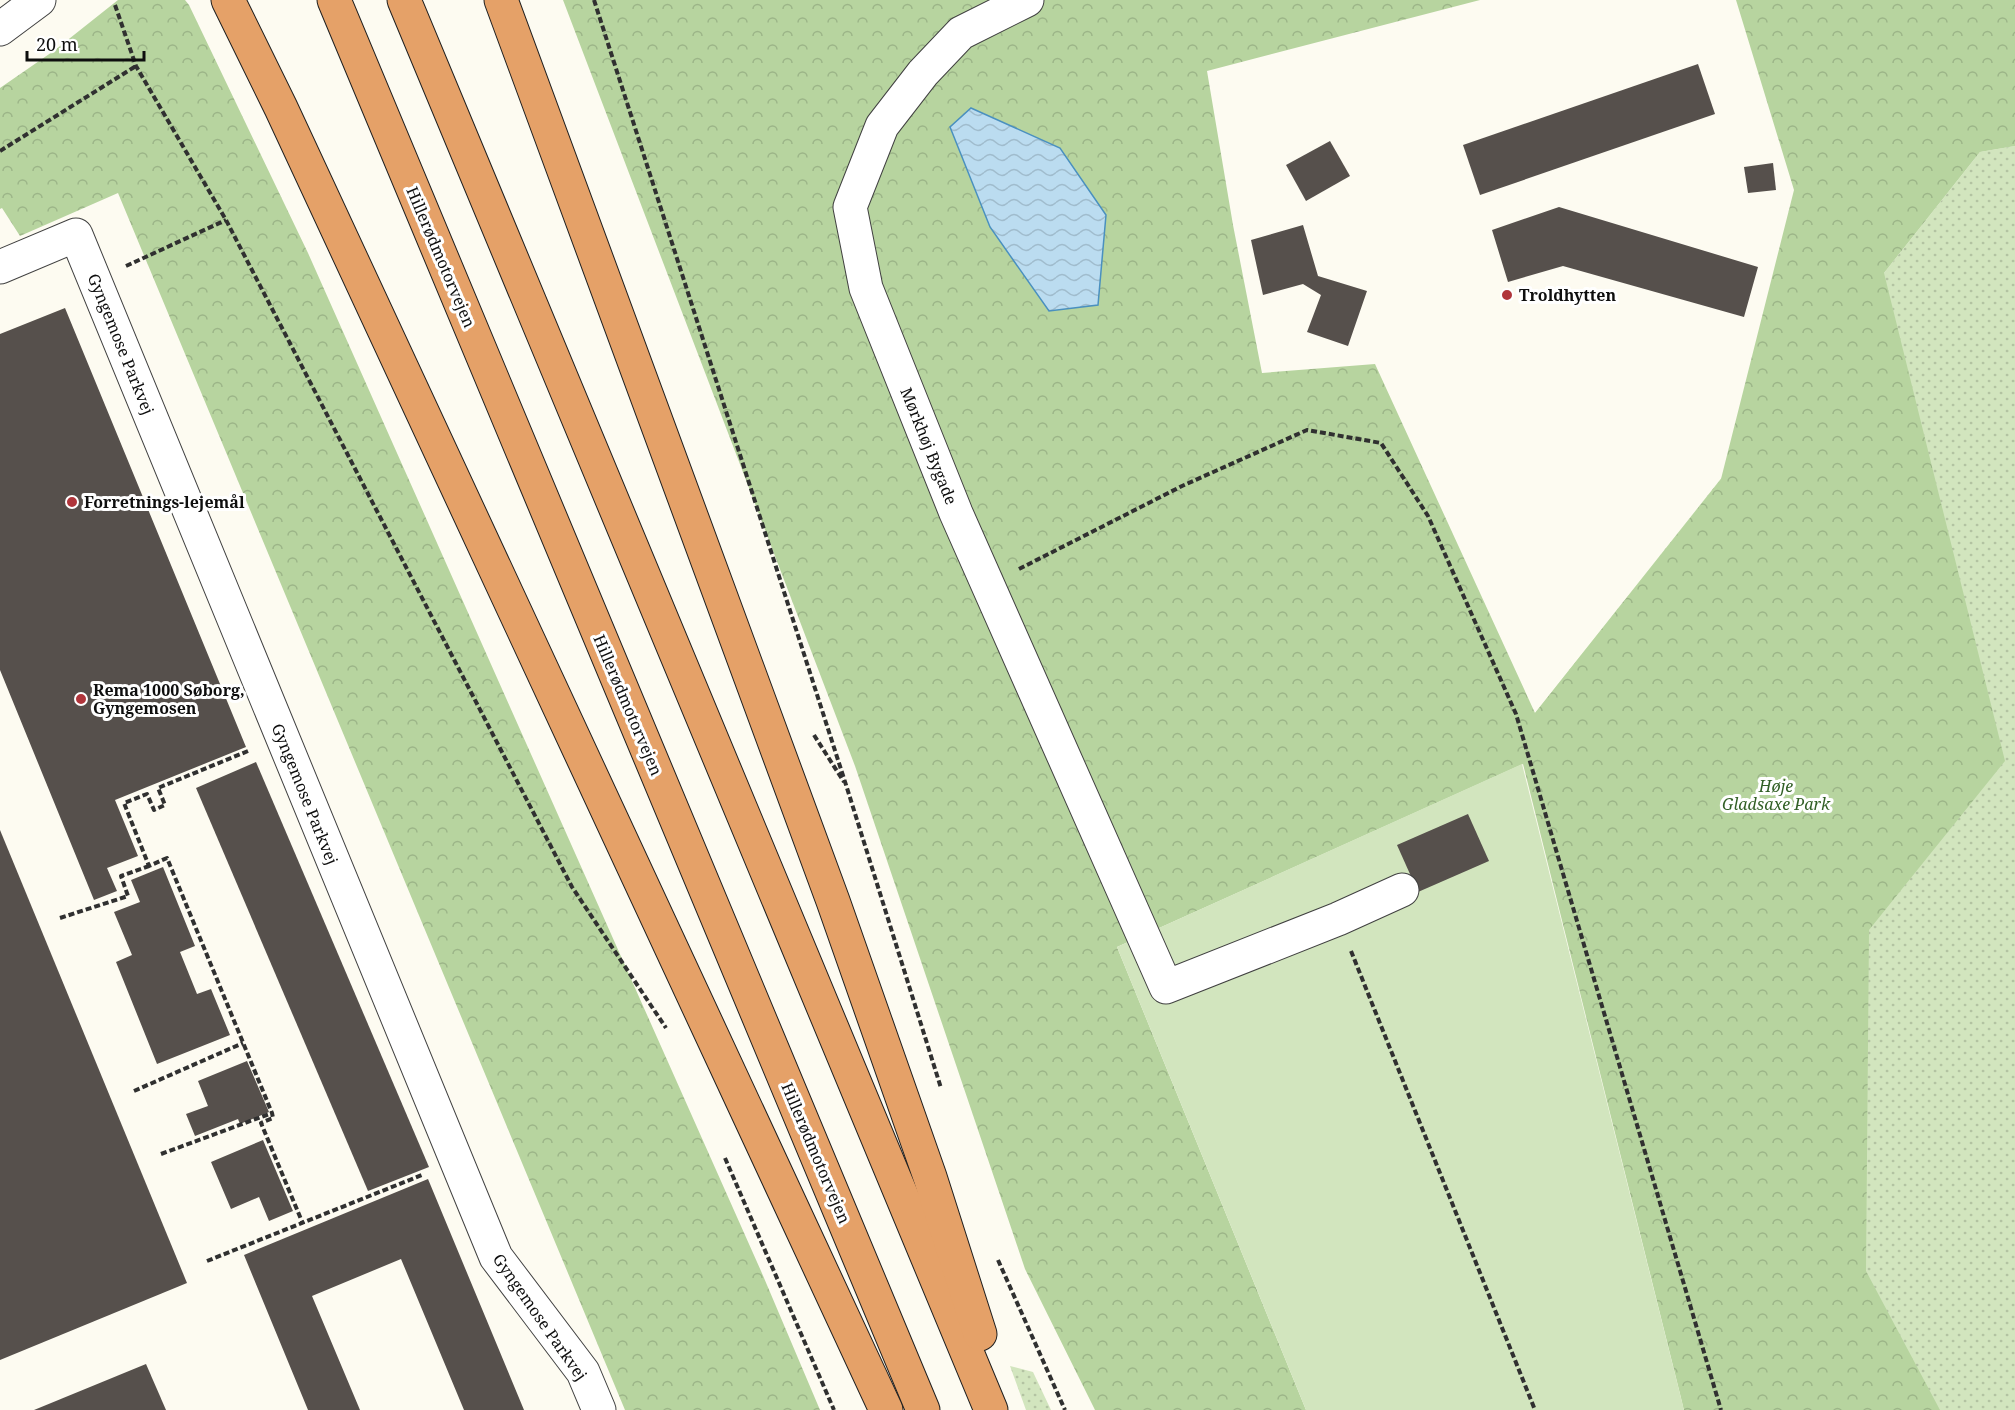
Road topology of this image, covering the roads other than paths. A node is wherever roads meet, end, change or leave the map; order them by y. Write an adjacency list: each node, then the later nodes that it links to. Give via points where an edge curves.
1 (39, 0): 7 (street)
2 (228, 0): 11 (highway)
3 (334, 0): 12 (highway, Hillerødmotorvejen)
4 (404, 0): 13 (highway)
5 (501, 0): 14 (highway, via 833,901 930,1177)
6 (1027, 0): 9 (street, Mørkhøj Bygade, via 961,33 923,73 882,126 850,207 866,288 956,513 1166,987)
7 (0, 28)
8 (0, 267): 10 (street, Gyngemose Parkvej, via 76,235 495,1257 583,1372)
9 (1402, 890)
10 (599, 1410)
11 (886, 1410)
12 (923, 1410)
13 (991, 1410)
14 (1004, 1410)

